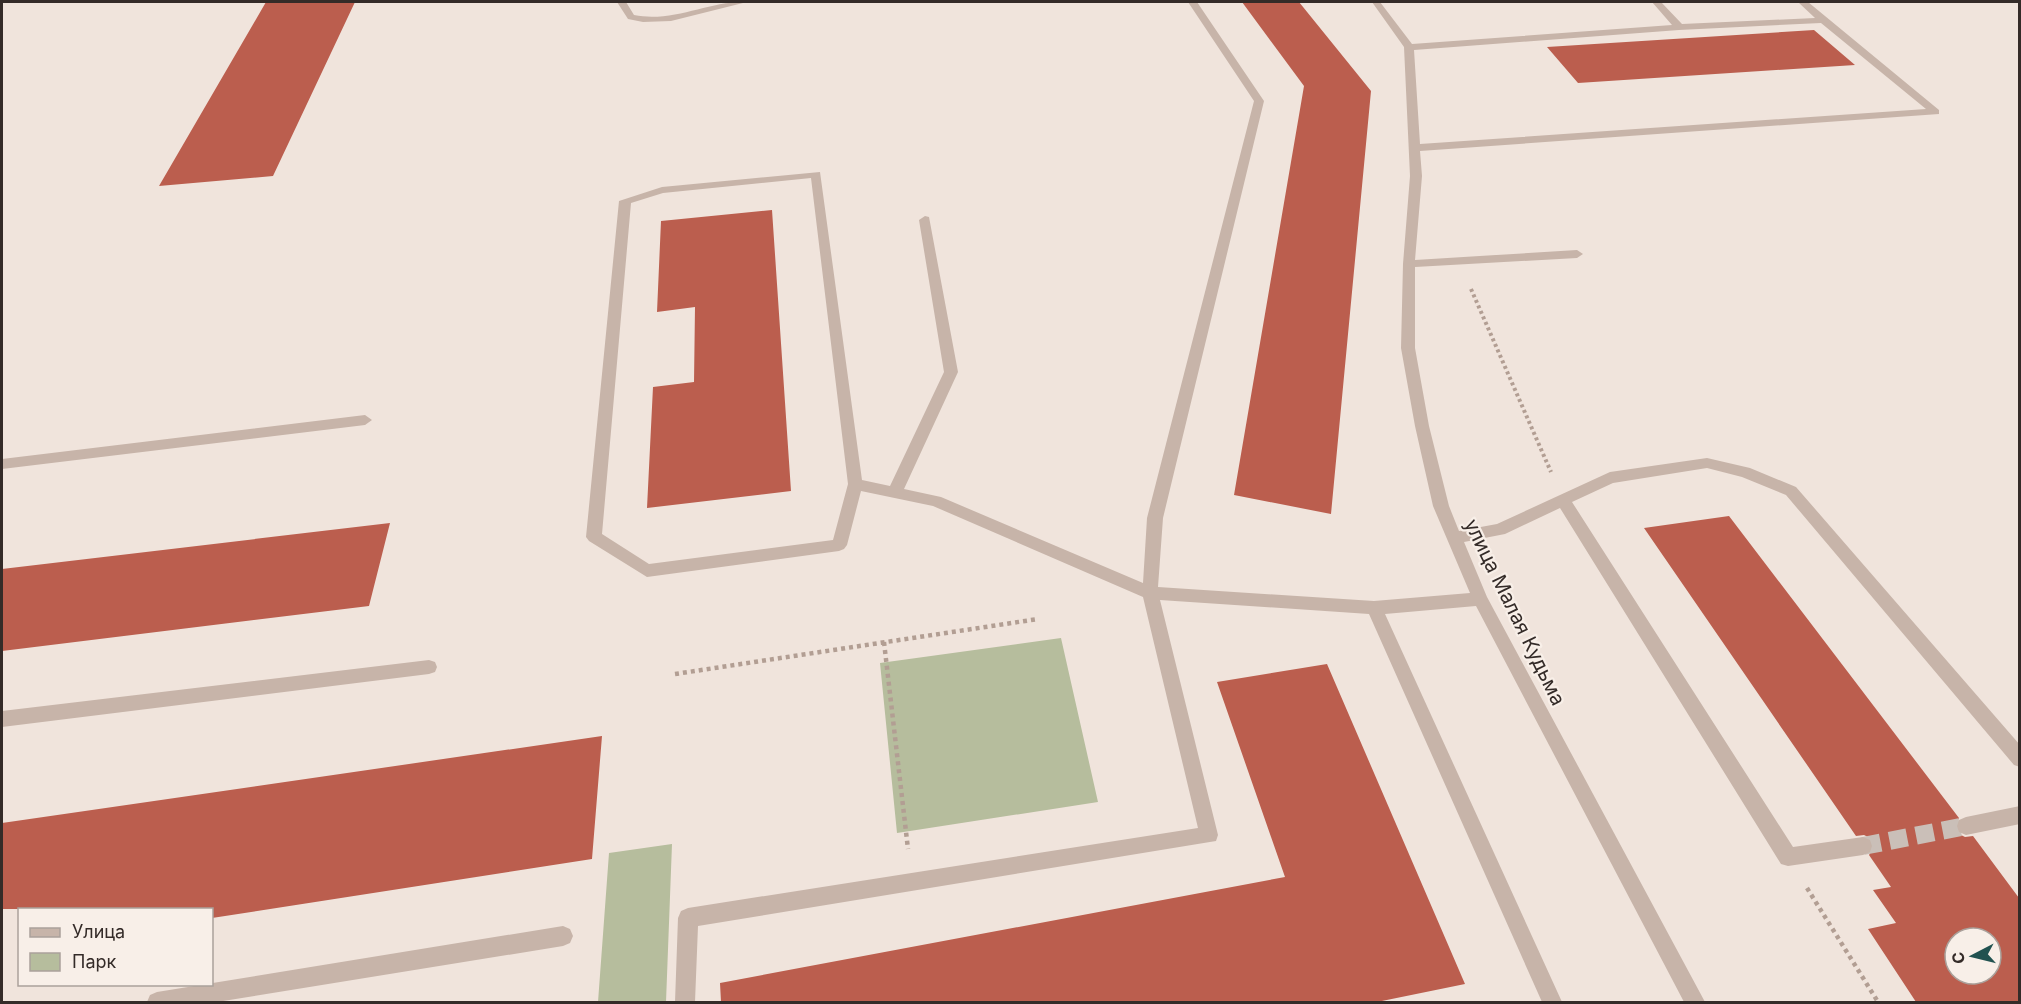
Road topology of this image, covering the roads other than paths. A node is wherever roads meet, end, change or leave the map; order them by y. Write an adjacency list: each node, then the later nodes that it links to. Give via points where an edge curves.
1 (621, 2): 2 (street, via 631,17 639,20 668,18)
2 (742, 2)
3 (1193, 2): 20 (street, via 1259,101 1155,518)
4 (1376, 2): 9 (street)
5 (1656, 2): 8 (street)
6 (1803, 2): 7 (street)
7 (1823, 20): 8 (street); 10 (street, via 1935,112)
8 (1679, 27): 9 (street)
9 (1409, 47): 10 (street, улица Малая Кудьма)
10 (1414, 148): 13 (street, улица Малая Кудьма, via 1416,176)
11 (925, 220): 17 (street, via 951,372)
12 (1577, 254): 13 (street)
13 (1409, 264): 19 (street, улица Малая Кудьма, via 1408,348 1422,426 1441,506)
14 (365, 420): 15 (street)
15 (2, 464)
16 (855, 484): 16 (street, via 839,545 647,571 594,537 625,201 662,190 816,174); 17 (street)
17 (895, 492): 20 (street, via 936,501)
18 (1563, 500): 19 (street, via 1500,530); 25 (street, via 1610,478 1707,463 1745,472 1791,491); 28 (street, via 1788,857)
19 (1453, 538): 21 (street, улица Малая Кудьма)
20 (1150, 593): 22 (street); 31 (street, via 1209,836 687,918)
21 (1480, 599): 22 (street); 33 (street, улица Малая Кудьма)
22 (1374, 608): 32 (street)
23 (429, 667): 24 (street)
24 (2, 719)
25 (2019, 759)
26 (2019, 815): 27 (street)
27 (1966, 826)
28 (1863, 846)
29 (563, 936): 30 (street)
30 (157, 1002)
31 (685, 1002)
32 (1552, 1002)
33 (1695, 1002)

